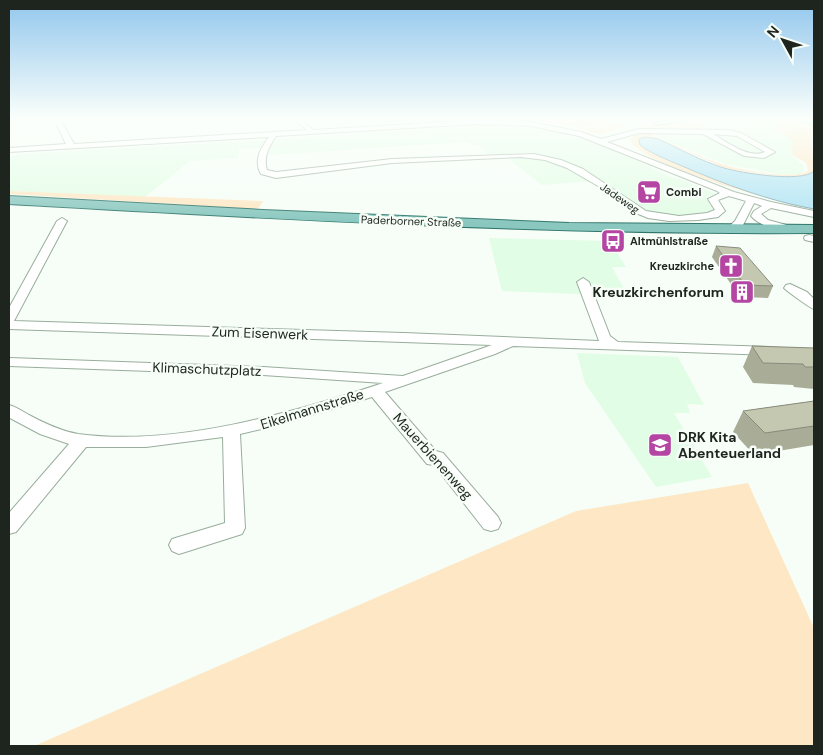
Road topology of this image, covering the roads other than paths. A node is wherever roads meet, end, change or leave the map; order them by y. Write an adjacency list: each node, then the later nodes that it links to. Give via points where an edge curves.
1 (263, 154): 2 (street, Jadeweg, via 262,168 269,174 392,161)
2 (514, 154)
3 (520, 154): 7 (street, Jadeweg, via 568,164 608,188 639,212 649,215 675,218 715,215 720,210 713,199)
4 (636, 154): 7 (street, via 704,186)
5 (752, 154): 6 (street)
6 (767, 154)
7 (730, 193): 9 (street)
8 (9, 200): 14 (main road, Paderborner Straße, via 360,219)
9 (751, 200): 10 (street); 14 (street, via 739,222)
10 (770, 204): 12 (street); 15 (street, via 756,212 756,216 764,222)
11 (9, 208): 16 (main road, Paderborner Straße, via 376,228 597,236)
12 (814, 214)
13 (62, 221): 20 (street)
14 (731, 229): 15 (main road, Paderborner Straße)
15 (792, 230): 16 (main road, Paderborner Straße)
16 (813, 236)
17 (583, 282): 23 (street, via 604,338)
18 (790, 288): 19 (street)
19 (814, 305)
20 (9, 319)
21 (9, 325): 22 (street, Zum Eisenwerk)
22 (511, 342): 23 (street, Eikelmannstraße); 26 (street, Eikelmannstraße)
23 (615, 346): 24 (street, Eikelmannstraße)
24 (785, 351)
25 (9, 362): 26 (street, Klimaschutzplatz)
26 (405, 380): 27 (street, Eikelmannstraße)
27 (375, 390): 29 (street, Eikelmannstraße); 31 (street, Mauerbienenweg, via 434,459 437,457)
28 (9, 410): 30 (street, Eikelmannstraße, via 26,422)
29 (231, 431): 30 (street, Eikelmannstraße, via 188,439 120,443); 33 (street, via 235,528)
30 (82, 440): 32 (street)
31 (491, 523)
32 (9, 526)
33 (179, 544)

